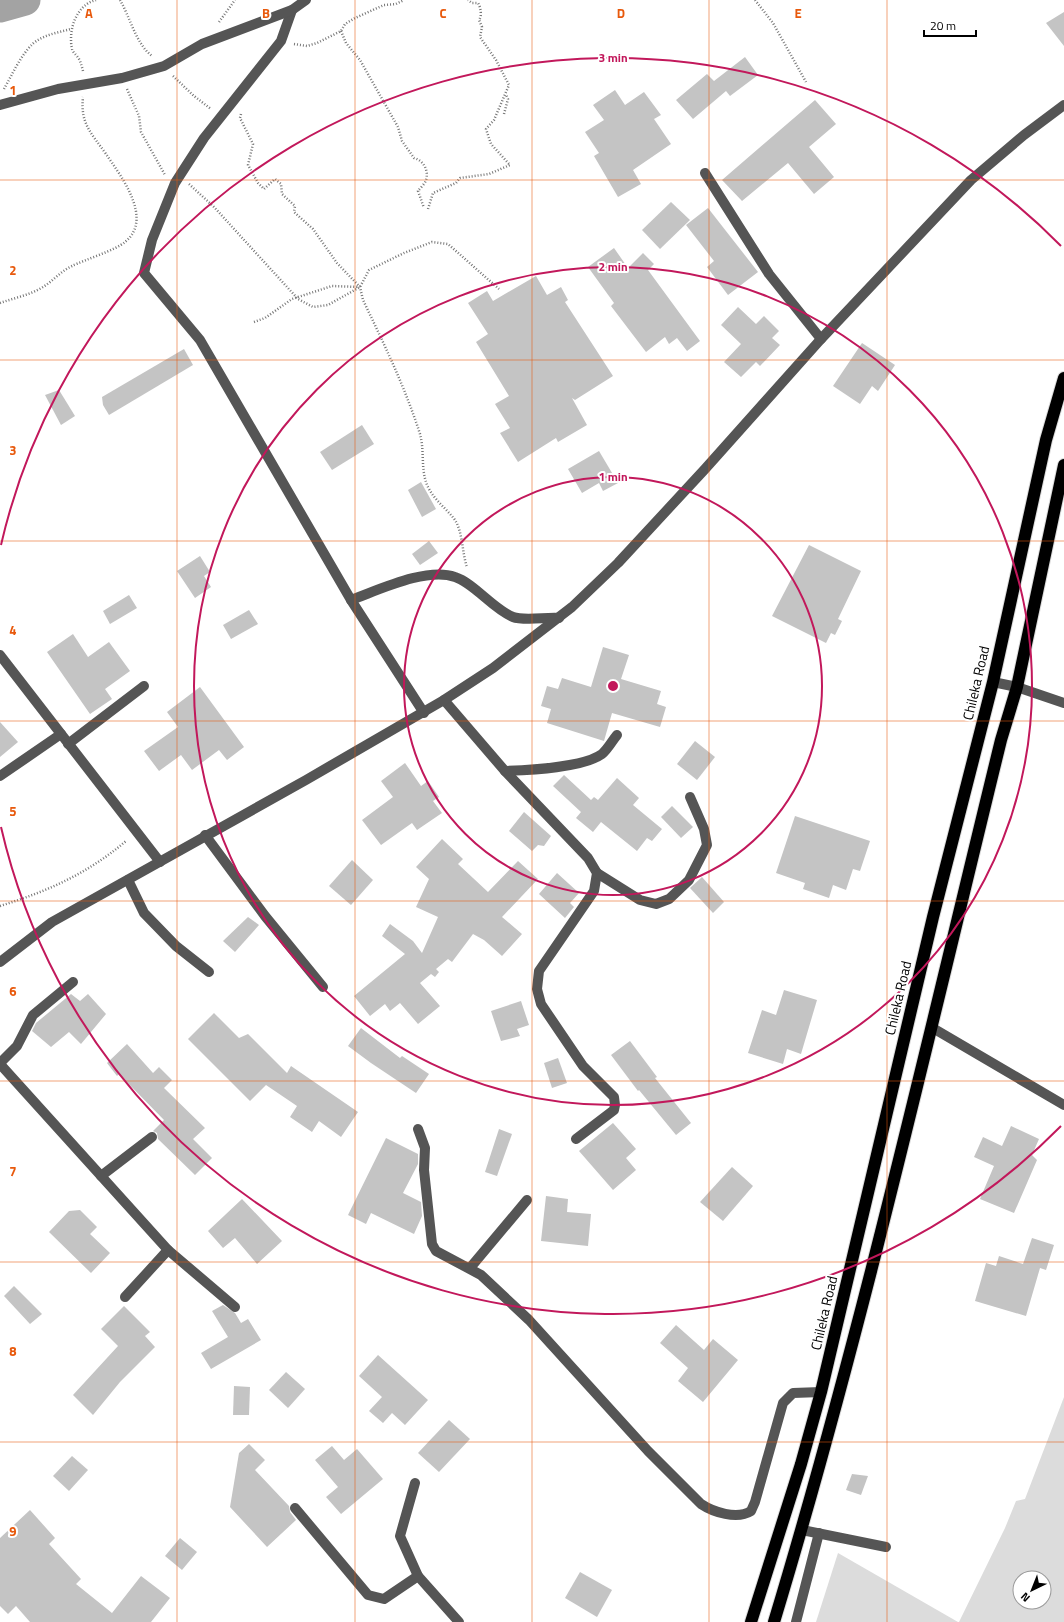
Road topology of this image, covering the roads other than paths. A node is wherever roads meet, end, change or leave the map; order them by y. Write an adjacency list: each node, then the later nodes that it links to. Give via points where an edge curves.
1 (306, 0): 2 (street)
2 (292, 10): 3 (street, via 202,44 164,66); 9 (street, via 281,42 204,138 175,183 152,240 144,273 200,340)
3 (0, 105)
4 (1064, 105): 6 (street, via 971,180)
5 (705, 173): 6 (street, via 769,274)
6 (821, 339): 10 (street, via 623,557)
7 (1064, 378): 12 (highway, Chileka Road, via 1046,440)
8 (1064, 465): 14 (highway)
9 (352, 600): 10 (street, via 421,576 442,574 456,577 514,617); 17 (street)
10 (559, 618): 15 (street, via 493,668)
11 (0, 655): 18 (street)
12 (993, 682): 14 (street); 44 (highway, Chileka Road, via 933,917)
13 (144, 686): 20 (street)
14 (1017, 687): 16 (street); 32 (highway, via 1001,740)
15 (444, 700): 17 (street); 21 (street)
16 (1064, 703)
17 (424, 713): 24 (street)
18 (61, 734): 20 (street); 22 (street)
19 (617, 735): 21 (street, via 601,755 588,761 540,770)
20 (68, 744): 25 (street)
21 (505, 771): 26 (street, via 588,858)
22 (0, 776)
23 (690, 797): 26 (street, via 704,829 707,845 689,880 669,899 656,904 640,900)
24 (205, 836): 25 (street); 31 (street)
25 (160, 862): 27 (street)
26 (597, 873): 37 (street, via 594,891 539,971 537,989 541,1004 583,1066 614,1097 614,1110)
27 (128, 880): 28 (street, via 52,922); 29 (street, via 144,913 176,946)
28 (0, 962)
29 (209, 972)
30 (73, 982): 33 (street, via 33,1015 17,1046)
31 (322, 987)
32 (931, 1027): 34 (street); 47 (highway, via 867,1289)
33 (0, 1063): 38 (street)
34 (1064, 1105)
35 (418, 1129): 41 (street, via 425,1148 424,1170 432,1244 436,1250)
36 (152, 1136): 38 (street)
37 (576, 1139)
38 (101, 1176): 40 (street)
39 (527, 1200): 41 (street)
40 (171, 1252): 42 (street); 43 (street)
41 (470, 1268): 44 (street, via 481,1275 529,1320 648,1451 710,1510 741,1514 751,1511 783,1402 793,1393)
42 (125, 1297)
43 (235, 1307)
44 (821, 1392): 52 (highway, Chileka Road)
45 (415, 1483): 50 (street, via 400,1536)
46 (295, 1508): 50 (street, via 368,1595 384,1598)
47 (802, 1530): 48 (street); 53 (highway)
48 (819, 1533): 49 (street); 54 (street)
49 (886, 1547)
50 (418, 1576): 51 (street)
51 (459, 1622)
52 (751, 1622)
53 (774, 1622)
54 (796, 1622)

